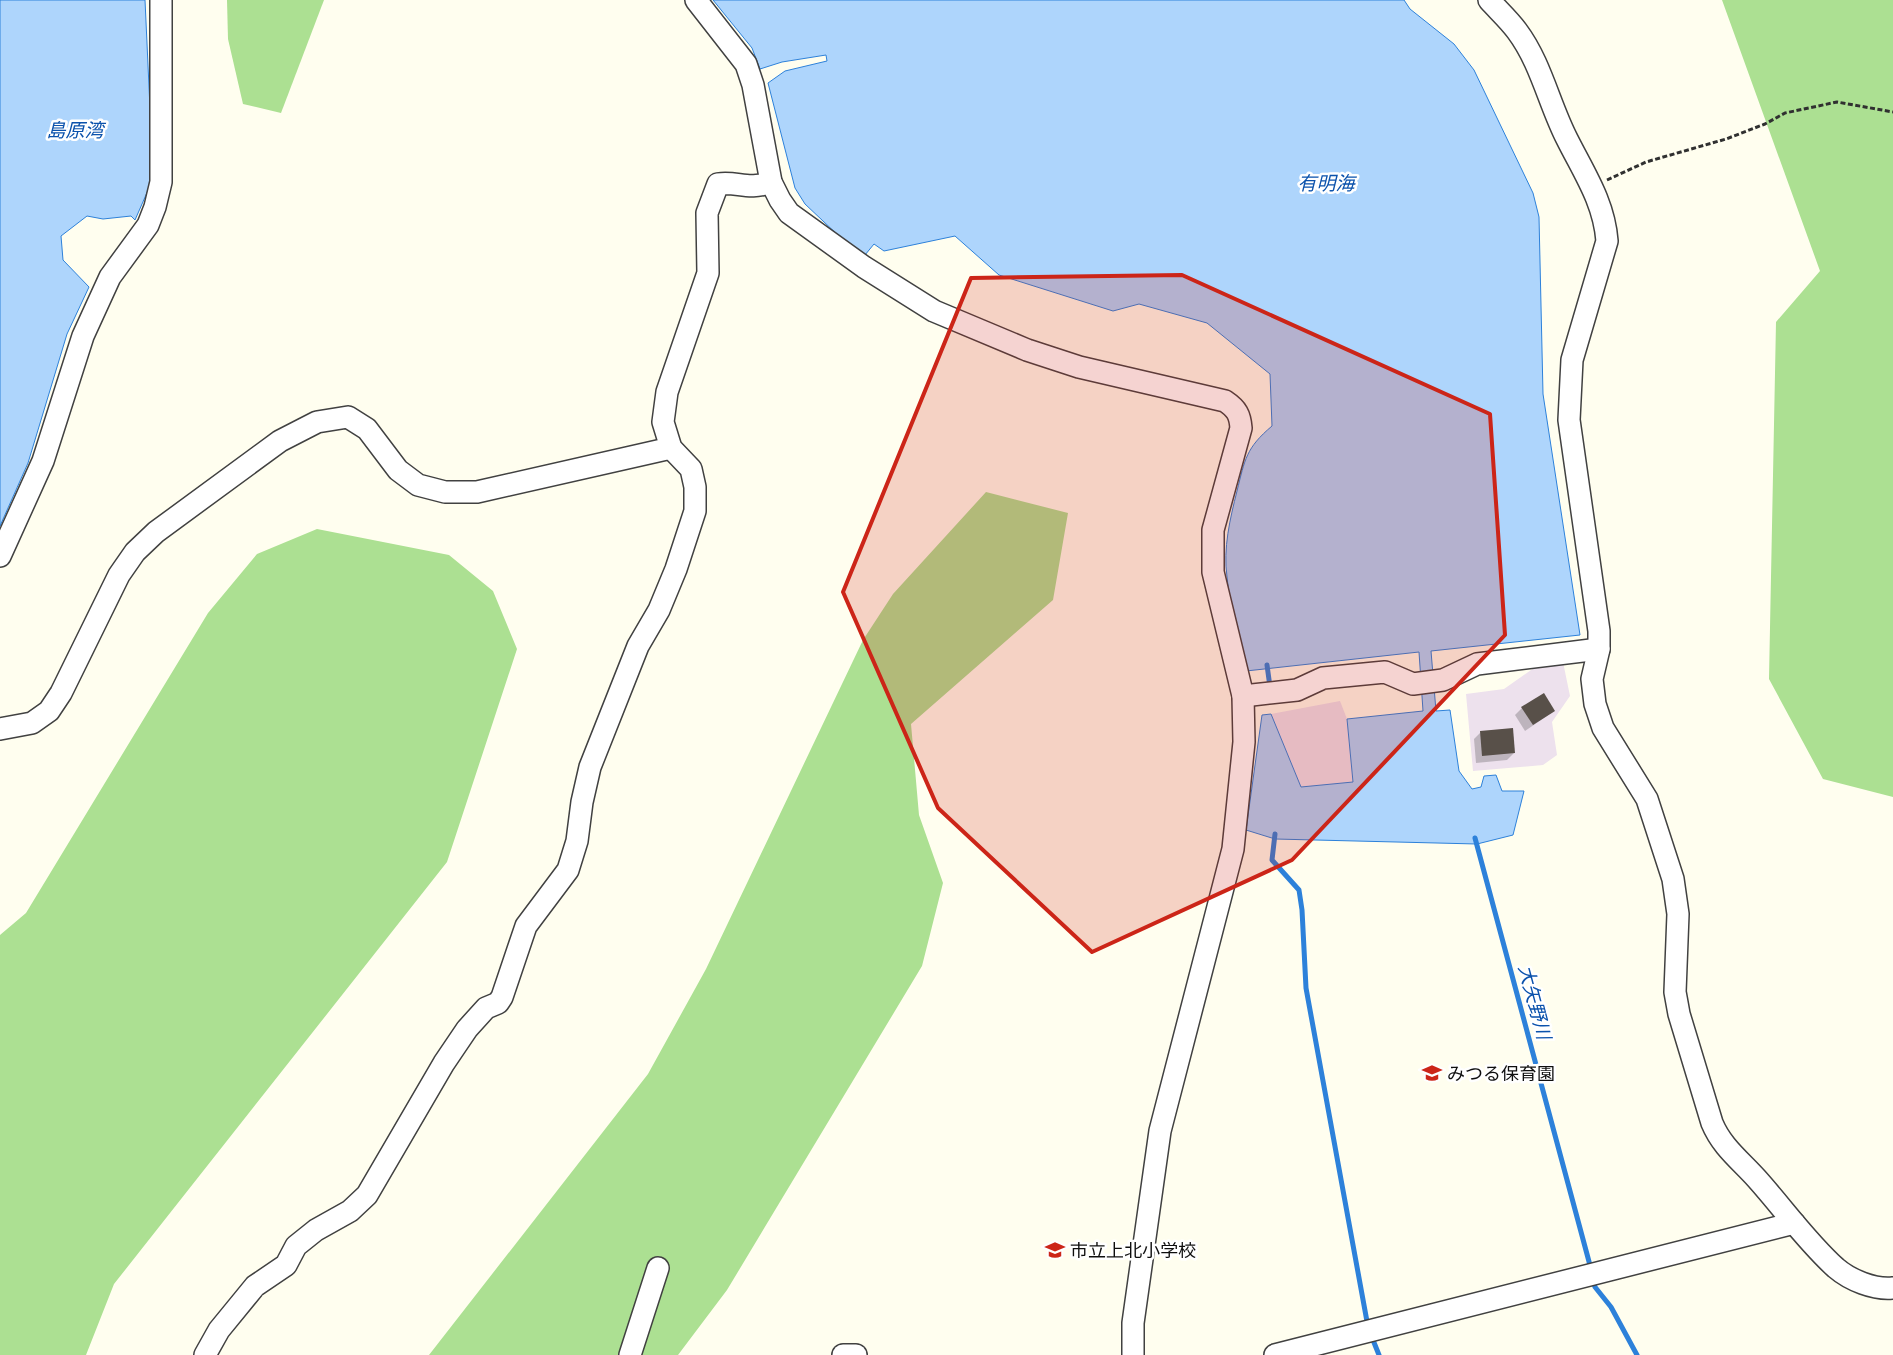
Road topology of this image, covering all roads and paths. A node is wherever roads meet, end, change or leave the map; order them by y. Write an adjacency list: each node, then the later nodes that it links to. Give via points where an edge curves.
1 (161, 0): 8 (street, via 161,182 155,208 148,225 110,277 83,336 43,461)
2 (696, 0): 5 (street, via 746,64)
3 (1489, 0): 6 (street, via 1517,30 1533,58 1566,138)
4 (1893, 112): 6 (path, via 1837,102 1785,113 1726,139 1646,162)
5 (771, 182): 7 (street, via 759,187 721,184 715,187 707,213 708,273 666,392 663,422); 10 (street, via 790,213 864,267 934,311 1027,350 1079,367 1225,401 1237,410 1240,428 1213,530 1214,572)
6 (1593, 186): 9 (street, via 1605,220 1607,241 1572,360 1569,420)
7 (671, 448): 11 (street, via 477,492 446,492 418,485 398,470 367,429 348,417 318,422 280,441 156,532 135,552 119,574 49,712 32,723); 15 (street, via 691,469 695,487 694,511 673,577 638,646 590,768 577,841 568,870 526,926 502,997 498,1003 486,1008 462,1036 367,1195 350,1211 316,1230 296,1246 286,1264 255,1286 219,1330)
8 (0, 556)
9 (1599, 649): 10 (street, via 1477,664 1443,680 1413,684 1385,672 1324,678 1297,690); 12 (street, via 1592,679 1603,728 1647,799 1674,879 1678,914 1675,992 1712,1123 1728,1150)
10 (1242, 696): 19 (street, via 1244,742 1232,849 1160,1131 1133,1323)
11 (0, 729)
12 (1794, 1223): 14 (street, via 1837,1269 1860,1282 1884,1289); 20 (street)
13 (658, 1268): 16 (street)
14 (1893, 1288)
15 (205, 1355)
16 (630, 1355)
17 (843, 1355): 18 (street)
18 (856, 1355)
19 (1133, 1355)
20 (1275, 1355)

